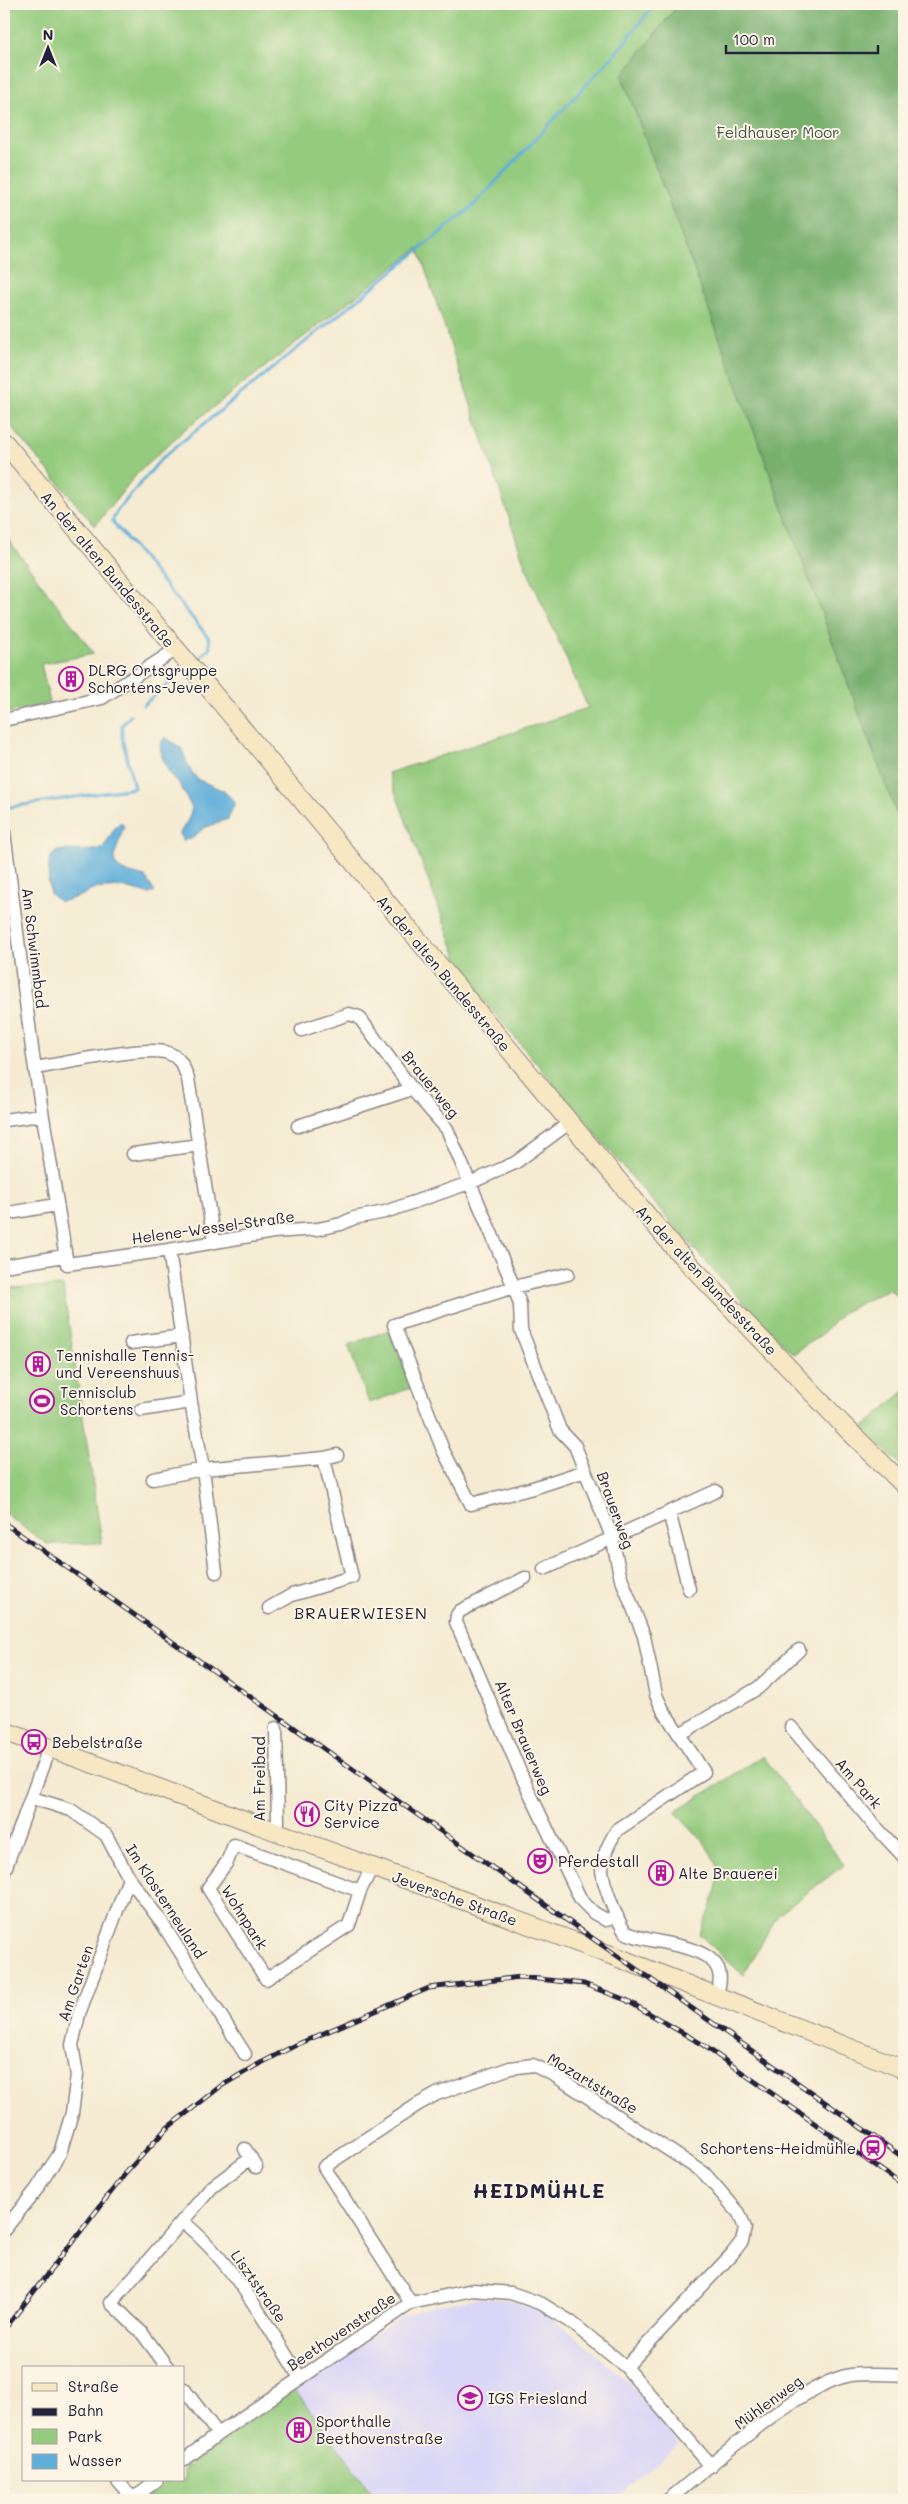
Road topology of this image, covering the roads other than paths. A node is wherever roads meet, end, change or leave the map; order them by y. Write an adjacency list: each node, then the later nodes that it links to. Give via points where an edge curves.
1 (4, 442): 2 (street, An der alten Bundesstraße)
2 (175, 650): 3 (street, via 102,698); 10 (street, An der alten Bundesstraße)
3 (4, 720)
4 (4, 832): 6 (street, Am Schwimmbad)
5 (302, 1030): 7 (street, Brauerweg, via 349,1014 359,1017)
6 (35, 1068): 8 (street); 12 (street, via 128,1052 155,1050 168,1053 183,1065 188,1078)
7 (412, 1089): 11 (street); 14 (street, Brauerweg, via 447,1129)
8 (41, 1115): 9 (street); 15 (street)
9 (4, 1120)
10 (568, 1123): 14 (street, Helene-Wessel-Straße, via 515,1163); 30 (street, An der alten Bundesstraße, via 676,1250)
11 (298, 1126)
12 (199, 1146): 13 (street); 17 (street)
13 (133, 1154)
14 (472, 1182): 17 (street, Helene-Wessel-Straße, via 334,1226); 22 (street, Brauerweg)
15 (56, 1205): 16 (street); 19 (street)
16 (4, 1214)
17 (214, 1241): 18 (street, Helene-Wessel-Straße)
18 (169, 1250): 19 (street, Helene-Wessel-Straße, via 67,1264); 23 (street)
19 (64, 1256): 20 (street)
20 (4, 1266)
21 (568, 1274): 22 (street)
22 (514, 1287): 28 (street, Brauerweg, via 520,1304 521,1330 560,1430 575,1446); 28 (street, via 394,1325 443,1450 471,1504)
23 (182, 1336): 24 (street); 25 (street)
24 (131, 1343)
25 (191, 1402): 26 (street); 27 (street)
26 (141, 1410)
27 (203, 1469): 29 (street); 35 (street); 38 (street, via 331,1457 352,1577 292,1595)
28 (585, 1472): 33 (street, Brauerweg)
29 (153, 1479)
30 (904, 1485)
31 (716, 1491): 32 (street)
32 (669, 1512): 33 (street); 37 (street)
33 (612, 1537): 34 (street); 43 (street, Brauerweg, via 620,1575 644,1636 656,1695)
34 (544, 1569)
35 (216, 1572)
36 (525, 1578): 52 (street, Alter Brauerweg, via 460,1611 456,1622 524,1782 581,1900 606,1920)
37 (689, 1588)
38 (269, 1608)
39 (799, 1650): 43 (street, via 758,1688)
40 (791, 1727): 47 (street, Am Park)
41 (276, 1728): 46 (street, Am Freibad, via 278,1822)
42 (4, 1731): 44 (street, Jeversche Straße)
43 (680, 1734): 52 (street, Brauerweg, via 704,1772 617,1830 609,1842 602,1871)
44 (49, 1748): 45 (street); 46 (street, Jeversche Straße)
45 (32, 1798): 49 (street); 50 (street, Im Klosterneuland, via 71,1810 106,1836)
46 (275, 1830): 48 (street, Jeversche Straße)
47 (904, 1857)
48 (372, 1867): 51 (street, Wohnpark); 53 (street, Jeversche Straße)
49 (4, 1872)
50 (129, 1878): 54 (street, Im Klosterneuland, via 160,1920); 58 (street, Am Garten, via 79,2014 72,2045 77,2075 72,2113 60,2153)
51 (360, 1890): 51 (street, Wohnpark, via 349,1925 266,1979 208,1888 227,1862 234,1845)
52 (617, 1916): 53 (street, Brauerweg, via 629,1935 673,1943 705,1954 719,1975)
53 (716, 1995): 55 (street, Jeversche Straße)
54 (245, 2054)
55 (903, 2065)
56 (251, 2158): 57 (street, via 212,2186)
57 (182, 2221): 60 (street, via 111,2302 142,2333); 63 (street, Lisztstraße, via 206,2240 251,2300)
58 (4, 2230)
59 (412, 2303): 61 (street, Beethovenstraße, via 473,2290 511,2293 542,2304 571,2322); 61 (street, Mozartstraße, via 324,2168 437,2094 510,2068 533,2065 554,2075 704,2173 740,2213 745,2228 742,2241 732,2254); 63 (street, Beethovenstraße)
60 (167, 2366)
61 (626, 2367): 67 (street, Beethovenstraße)
62 (904, 2375): 67 (street, Mühlenweg, via 849,2375 812,2389)
63 (300, 2378): 65 (street, Beethovenstraße)
64 (185, 2390): 65 (street)
65 (218, 2434): 66 (street, Beethovenstraße)
66 (185, 2459)
67 (711, 2466): 71 (street, Mühlenweg)
68 (118, 2482): 70 (street)
69 (154, 2482): 70 (street)
70 (132, 2500)
71 (668, 2500)

